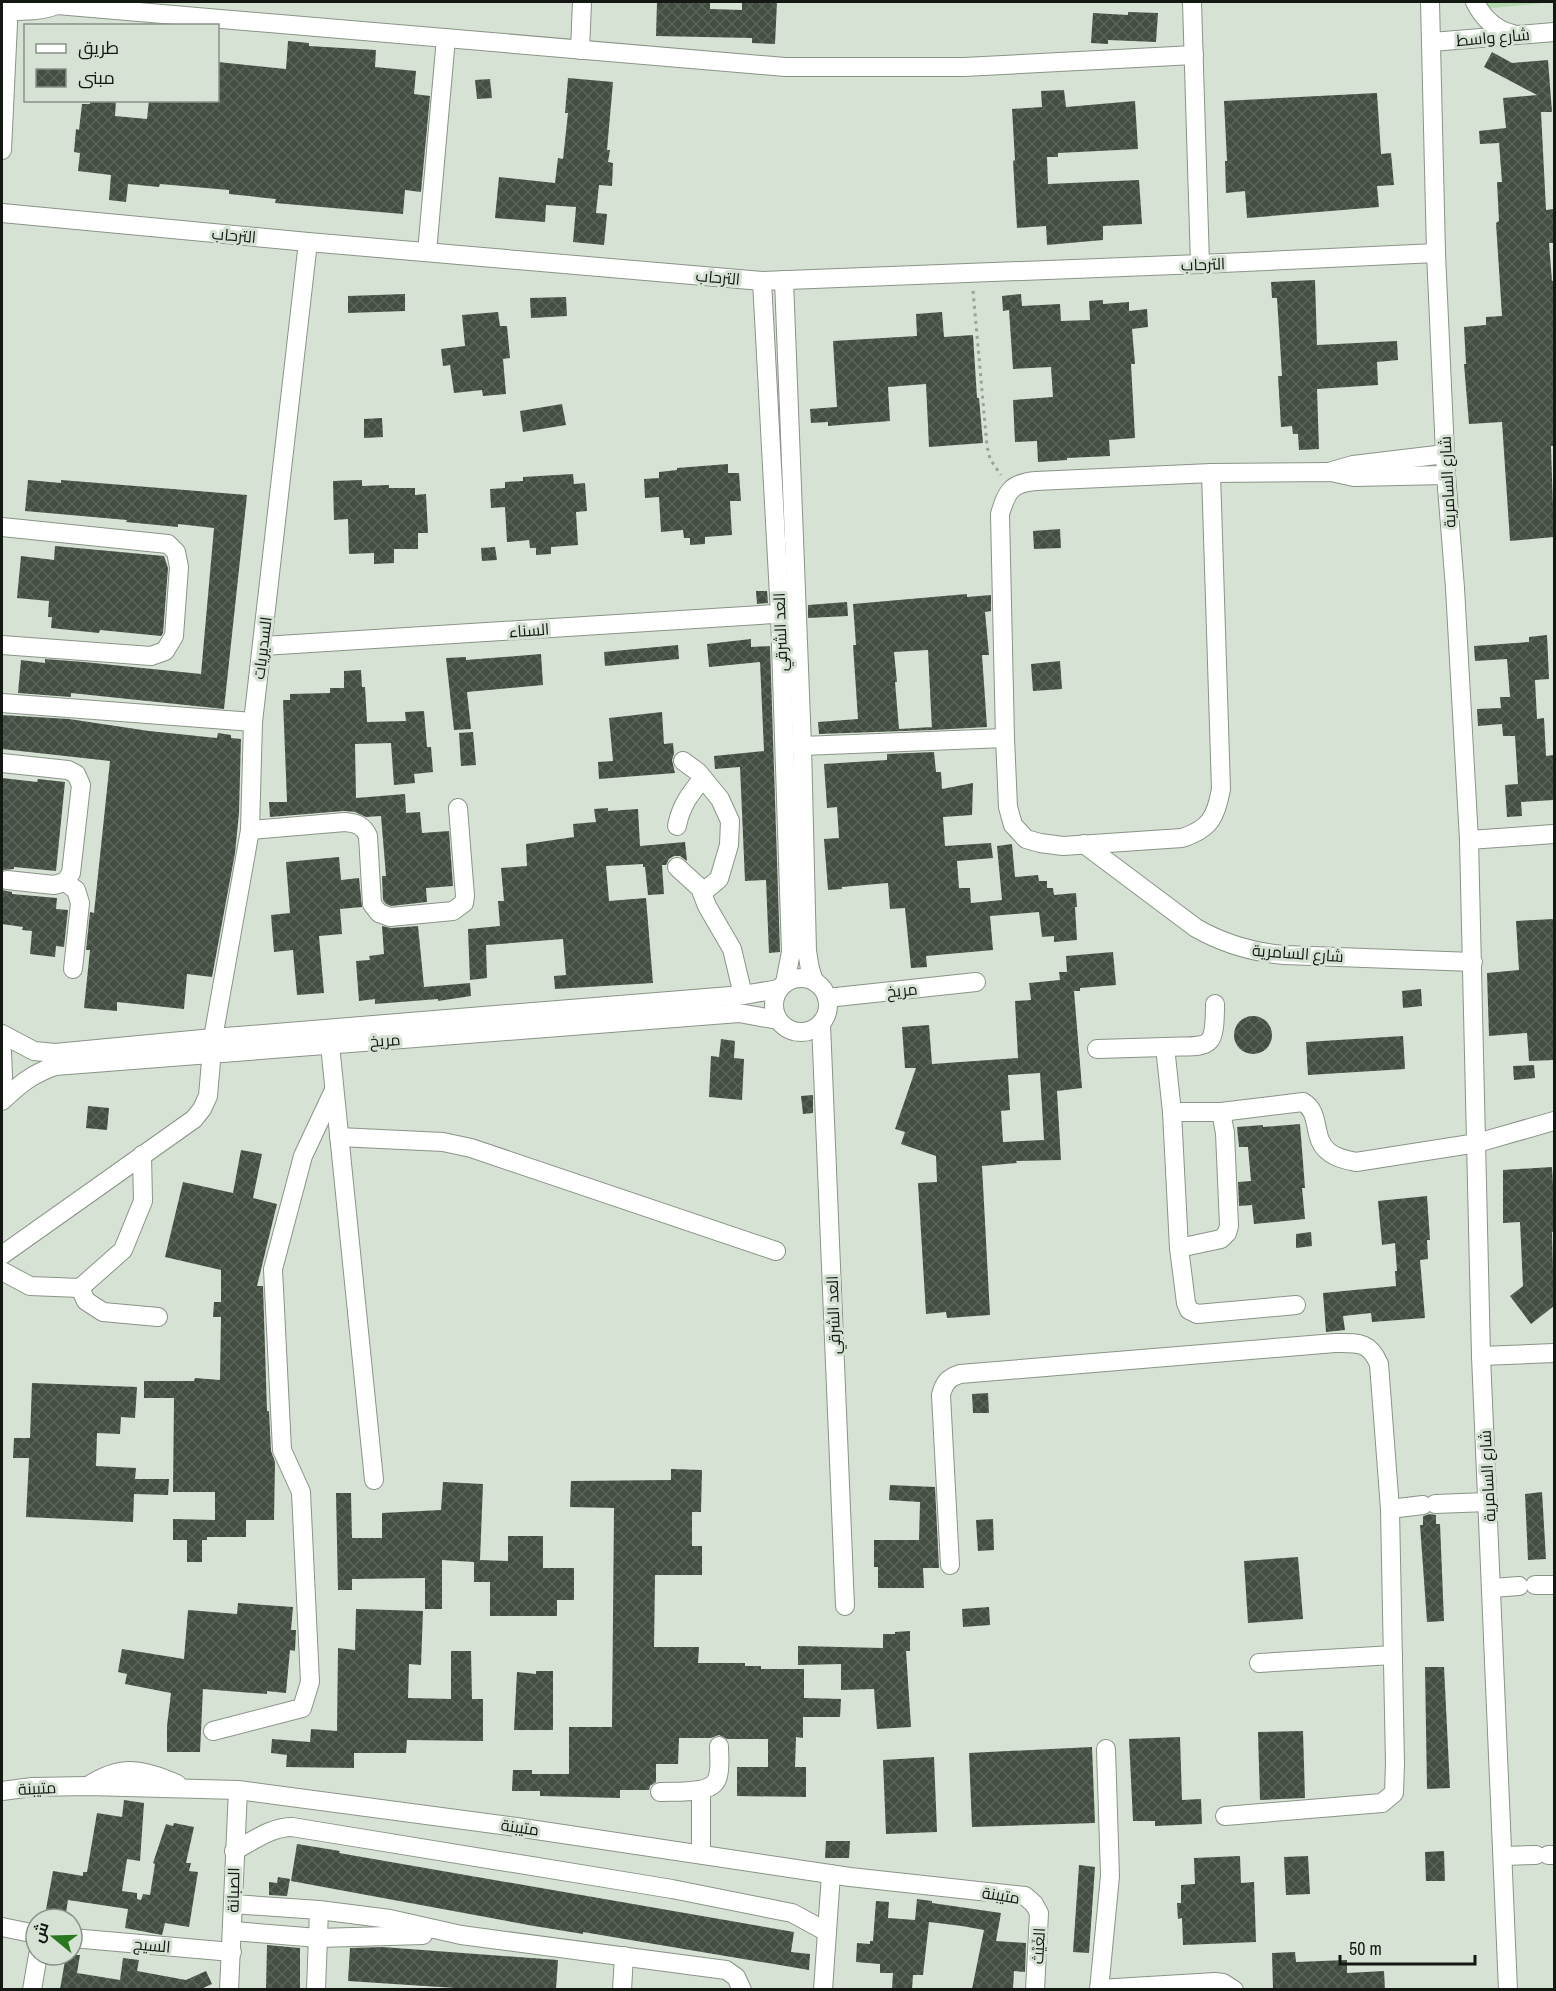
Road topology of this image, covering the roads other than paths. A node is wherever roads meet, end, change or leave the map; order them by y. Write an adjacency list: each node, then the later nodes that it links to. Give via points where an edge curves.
1 (582, 2): 12 (street)
2 (1192, 2): 13 (street)
3 (1430, 2): 11 (street, شارع السامرية)
4 (1475, 2): 9 (street, via 1492,25)
5 (53, 3): 6 (street, via 28,11); 7 (street)
6 (9, 6): 14 (street)
7 (209, 10): 10 (street)
8 (1554, 32): 9 (street, شارع واسط)
9 (1518, 35): 11 (street, شارع واسط)
10 (446, 38): 12 (street); 17 (street)
11 (1432, 42): 18 (street, شارع السامرية)
12 (580, 50): 13 (street, via 785,67 964,68)
13 (1194, 55): 19 (street)
14 (2, 150)
15 (2, 213): 16 (street, الترحاب)
16 (308, 242): 17 (street, الترحاب); 29 (street, السديريات)
17 (427, 252): 20 (street, الترحاب)
18 (1436, 253): 19 (street, الترحاب); 22 (street, شارع السامرية)
19 (1200, 264): 21 (street, الترحاب)
20 (762, 280): 21 (street, الترحاب); 27 (street, العد الشرقي)
21 (784, 280): 27 (street, العد الشرقي)
22 (1445, 454): 23 (street, via 1353,465); 25 (street, شارع السامرية)
23 (1331, 472): 24 (street); 25 (street, via 1354,477)
24 (1211, 473): 32 (street, via 1036,481 1012,488 1000,514); 42 (street, via 1221,789 1217,810 1196,833 1182,838)
25 (1446, 475): 41 (street, شارع السامرية)
26 (2, 528): 28 (street, via 168,544 176,552 179,567 174,636 165,651 151,656)
27 (788, 613): 29 (street, السناء); 33 (street, العد الشرقي); 51 (street, العد الشرقي, via 792,952)
28 (2, 645)
29 (263, 646): 31 (street, السديريات)
30 (2, 703): 31 (street)
31 (253, 722): 39 (street, السديريات)
32 (1005, 738): 33 (street); 42 (street, via 1008,807 1013,825 1026,839 1040,843)
33 (802, 746): 49 (street, العد الشرقي, via 807,951)
34 (683, 761): 36 (street)
35 (2, 763): 45 (street, via 76,774 81,785 71,873)
36 (703, 778): 38 (street, via 680,811); 46 (street, via 730,820 729,845 719,879)
37 (458, 808): 39 (street, via 465,896 464,903 453,911 390,917 379,913 372,903 368,837 360,825 345,822)
38 (677, 826)
39 (250, 830): 59 (street, السديريات)
40 (1554, 834): 41 (street)
41 (1469, 840): 47 (street, شارع السامرية)
42 (1084, 844): 47 (street, شارع السامرية, via 1196,928 1238,948 1284,955)
43 (677, 867): 46 (street)
44 (7, 880): 45 (street, via 54,885)
45 (65, 882): 48 (street, via 76,890 80,903)
46 (702, 893): 52 (street, via 732,949)
47 (1473, 962): 70 (street, شارع السامرية)
48 (73, 969)
49 (814, 981): 51 (street, via 797,978); 53 (street)
50 (976, 982): 53 (street, مريخ)
51 (782, 986): 52 (street, مريخ); 55 (street, via 774,1008)
52 (743, 996): 58 (street, مريخ)
53 (827, 998): 56 (street, via 827,1012)
54 (1215, 1005): 60 (street, via 1211,1040 1204,1045)
55 (778, 1020): 56 (street, via 789,1030 802,1033); 58 (street, مريخ, via 739,1013)
56 (821, 1024): 87 (street, العد الشرقي)
57 (2, 1034): 59 (street, مريخ, via 34,1051 55,1053)
58 (329, 1037): 59 (street, مريخ); 64 (street)
59 (212, 1046): 65 (street, مريخ, via 56,1066 20,1083); 71 (street, السديريات, via 208,1096 202,1109 194,1119)
60 (1166, 1047): 61 (street); 66 (street)
61 (1097, 1049)
62 (2, 1052): 63 (street)
63 (2, 1087)
64 (334, 1090): 69 (street); 90 (street, via 303,1156 273,1269 282,1450 301,1492 310,1682 302,1708)
65 (2, 1101)
66 (1172, 1112): 67 (street); 72 (street)
67 (1221, 1112): 70 (street, via 1303,1102 1314,1112 1317,1135 1327,1151 1356,1162); 72 (street, via 1230,1226 1221,1239)
68 (1554, 1121): 70 (street)
69 (339, 1137): 73 (street, via 443,1142 471,1148); 81 (street)
70 (1477, 1143): 80 (street, شارع السامرية)
71 (142, 1155): 74 (street, السديريات); 76 (street, via 143,1201 123,1250)
72 (1179, 1248): 77 (street, via 1186,1303 1197,1314)
73 (776, 1251)
74 (2, 1255)
75 (2, 1271): 76 (street, via 30,1286)
76 (80, 1288): 78 (street, via 86,1301 103,1312)
77 (1296, 1305)
78 (158, 1317)
79 (1554, 1353): 80 (street)
80 (1481, 1356): 82 (street, شارع السامرية)
81 (374, 1480)
82 (1488, 1502): 83 (street); 86 (street, شارع السامرية)
83 (1389, 1509): 84 (street, via 1379,1364 1375,1353 1360,1343 960,1374 944,1383 941,1395); 88 (street)
84 (950, 1565)
85 (1554, 1585): 86 (street)
86 (1492, 1588): 101 (street, شارع السامرية)
87 (845, 1606)
88 (1393, 1655): 89 (street); 97 (street, via 1394,1793 1383,1803)
89 (1259, 1663)
90 (213, 1731)
91 (719, 1746): 94 (street, via 717,1781)
92 (1106, 1749): 123 (street, via 1110,1876)
93 (238, 1790): 95 (street, متيبنة, via 88,1786); 98 (street, الصبانة); 99 (street, متيبنة)
94 (701, 1790): 96 (street); 99 (street)
95 (2, 1791)
96 (660, 1792)
97 (1225, 1816)
98 (234, 1851): 103 (street, الصبانة); 109 (street, via 273,1830 292,1827 716,1898 792,1913)
99 (701, 1853): 102 (street, متيبنة)
100 (1546, 1855): 101 (street)
101 (1503, 1856): 125 (street, شارع السامرية)
102 (831, 1874): 104 (street, متيبنة, via 1012,1894 1025,1896); 109 (street)
103 (233, 1904): 105 (street); 107 (street, الصبانة)
104 (1034, 1904): 122 (street, الغَيْث, via 1040,1923)
105 (319, 1910): 110 (street, via 390,1919); 111 (street)
106 (2, 1927): 108 (street)
107 (233, 1931): 111 (street); 113 (street, الصبانة)
108 (24, 1932)
109 (827, 1932): 121 (street)
110 (461, 1935): 111 (street); 114 (street)
111 (318, 1938): 118 (street)
112 (84, 1939): 113 (street, السيج)
113 (232, 1952): 117 (street, الصبانة)
114 (624, 1956): 119 (street); 120 (street, via 726,1971 736,1977)
115 (36, 1967): 116 (street)
116 (32, 1989)
117 (230, 1989)
118 (316, 1989)
119 (622, 1989)
120 (742, 1989)
121 (824, 1989)
122 (1035, 1989)
123 (1099, 1989): 124 (street, via 1215,1982)
124 (1234, 1989)
125 (1508, 1989)

